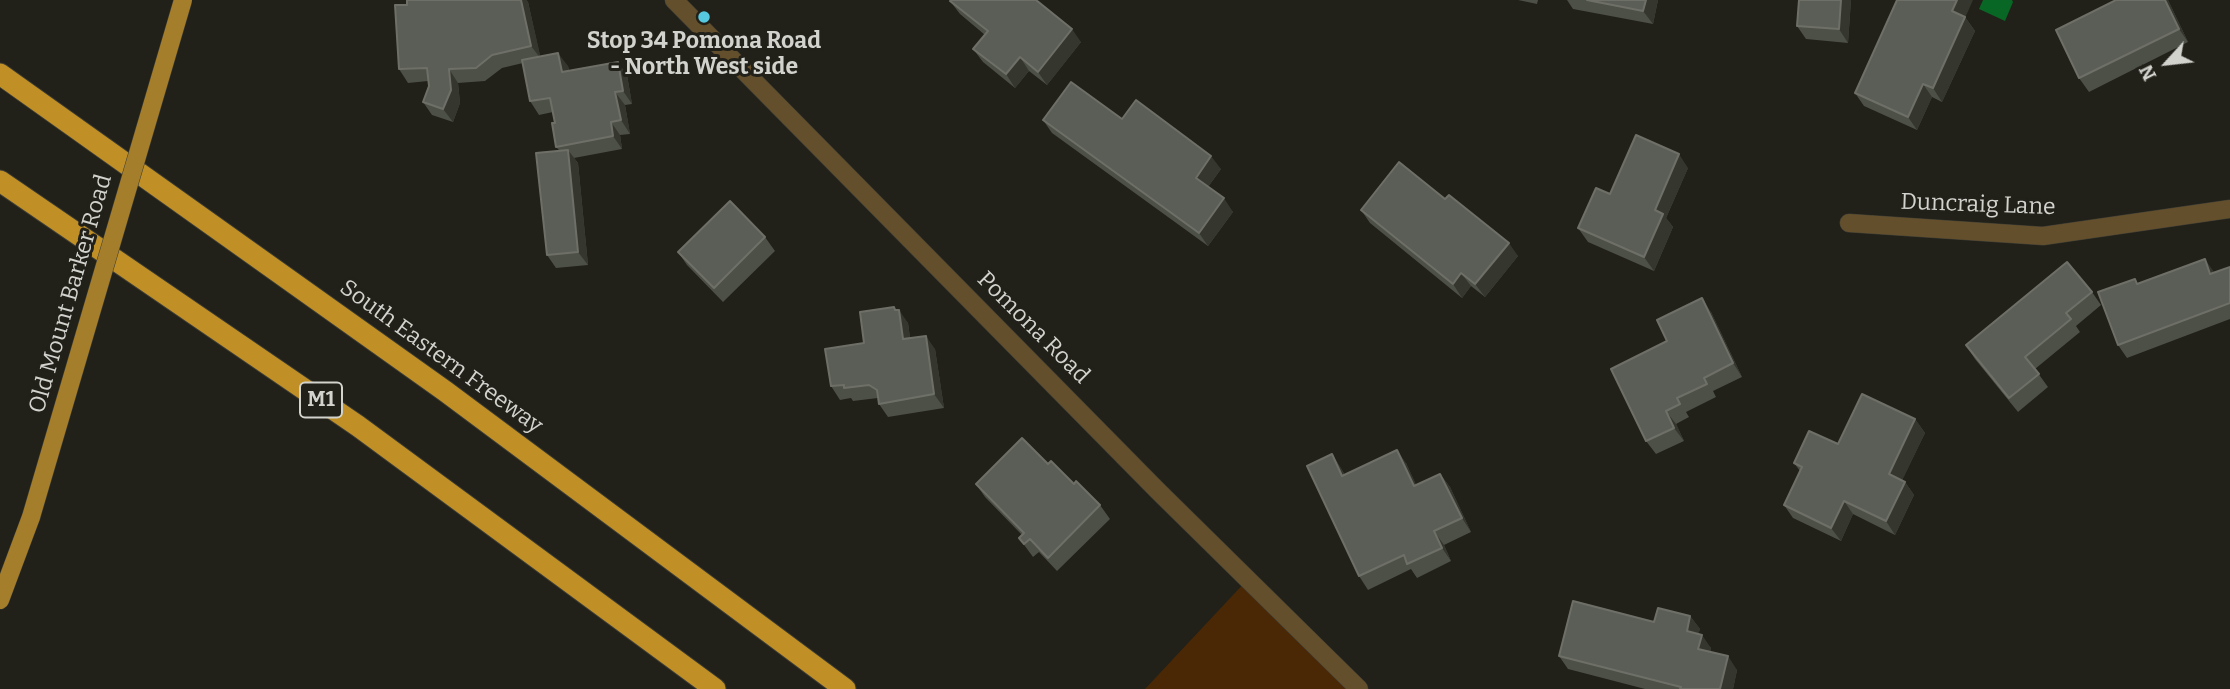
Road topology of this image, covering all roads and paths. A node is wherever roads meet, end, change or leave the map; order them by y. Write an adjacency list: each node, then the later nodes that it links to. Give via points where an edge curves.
1 (183, 0): 7 (main road, Old Mount Barker Road, bridge, via 31,517)
2 (674, 0): 10 (street, Pomona Road)
3 (0, 74): 9 (highway, South Eastern Freeway, via 445,391)
4 (0, 181): 8 (highway, M1, via 358,426)
5 (2230, 209): 6 (street, Duncraig Lane, via 2043,236)
6 (1849, 223)
7 (0, 600)
8 (715, 689)
9 (845, 689)
10 (1359, 689)

